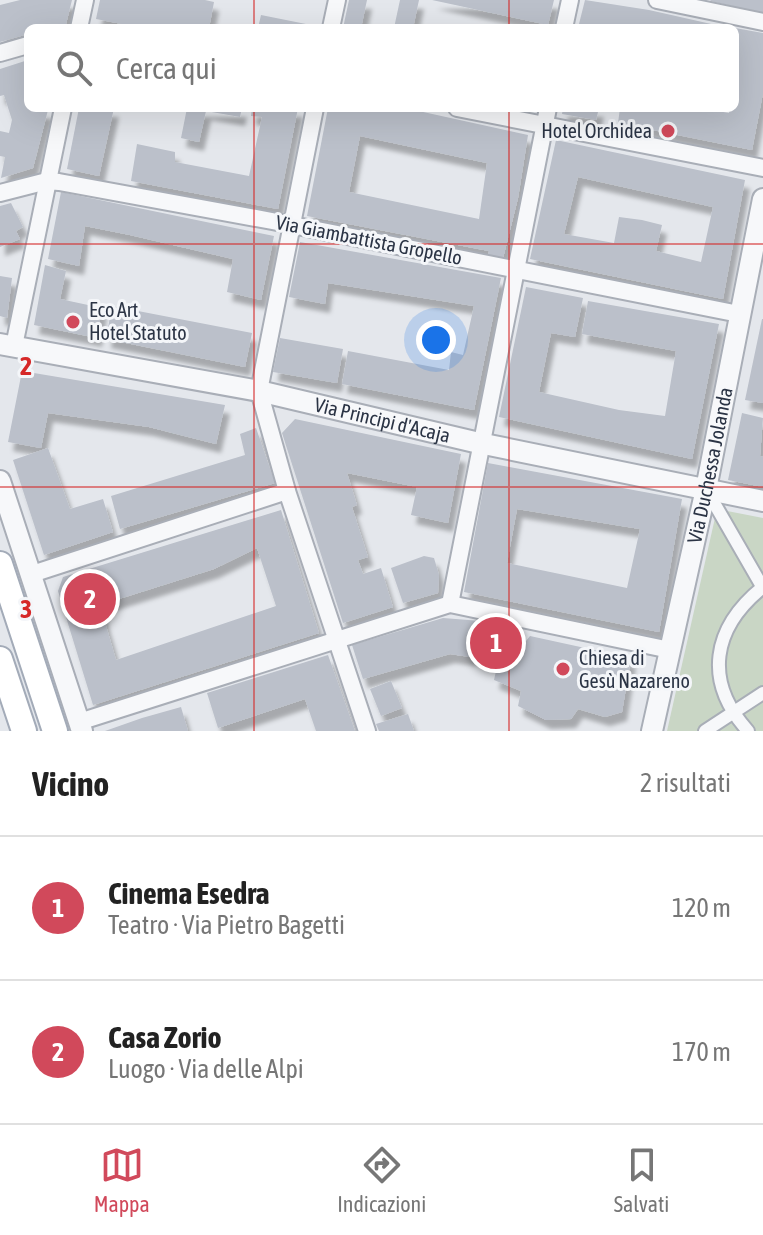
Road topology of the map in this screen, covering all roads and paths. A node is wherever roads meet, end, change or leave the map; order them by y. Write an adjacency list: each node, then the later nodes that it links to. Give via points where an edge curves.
1 (85, 0): 6 (street)
2 (337, 0): 7 (street)
3 (570, 0): 8 (street)
4 (657, 0): 5 (street)
5 (763, 22)
6 (80, 24)
7 (332, 24)
8 (565, 24)
9 (24, 46): 10 (street)
10 (0, 53)
11 (62, 112): 17 (street)
12 (314, 112): 20 (street)
13 (475, 112): 15 (street)
14 (547, 112): 15 (street)
15 (544, 127): 16 (street); 21 (street)
16 (763, 168)
17 (47, 181): 18 (street, Via Giambattista Gropello); 20 (street, Via Giambattista Gropello); 23 (street)
18 (0, 193)
19 (763, 199): 22 (street, Via Duchessa Jolanda)
20 (292, 225): 21 (street, Via Giambattista Gropello); 24 (street)
21 (514, 270): 22 (street, Via Giambattista Gropello); 25 (street)
22 (739, 314): 27 (street, Via Duchessa Jolanda)
23 (7, 345): 24 (street, Via Principi d'Acaja)
24 (259, 391): 25 (street, Via Principi d'Acaja); 28 (street)
25 (479, 443): 27 (street, Via Principi d'Acaja); 33 (street)
26 (0, 481): 31 (street)
27 (706, 489): 29 (street, Via Principi d'Acaja); 32 (street); 35 (street, Via Duchessa Jolanda)
28 (287, 491): 31 (street); 34 (street)
29 (763, 501)
30 (0, 564): 41 (main road)
31 (32, 574): 39 (street)
32 (763, 588): 38 (street, via 741,606 725,630 719,658 721,687)
33 (450, 604): 34 (street); 35 (street)
34 (335, 638): 39 (street); 42 (street)
35 (670, 650): 43 (street, Via Duchessa Jolanda)
36 (0, 659): 40 (main road)
37 (763, 693): 38 (street)
38 (732, 713): 44 (street); 45 (street)
39 (80, 727)
40 (24, 731)
41 (55, 731)
42 (367, 731)
43 (652, 731)
44 (705, 731)
45 (748, 731)

